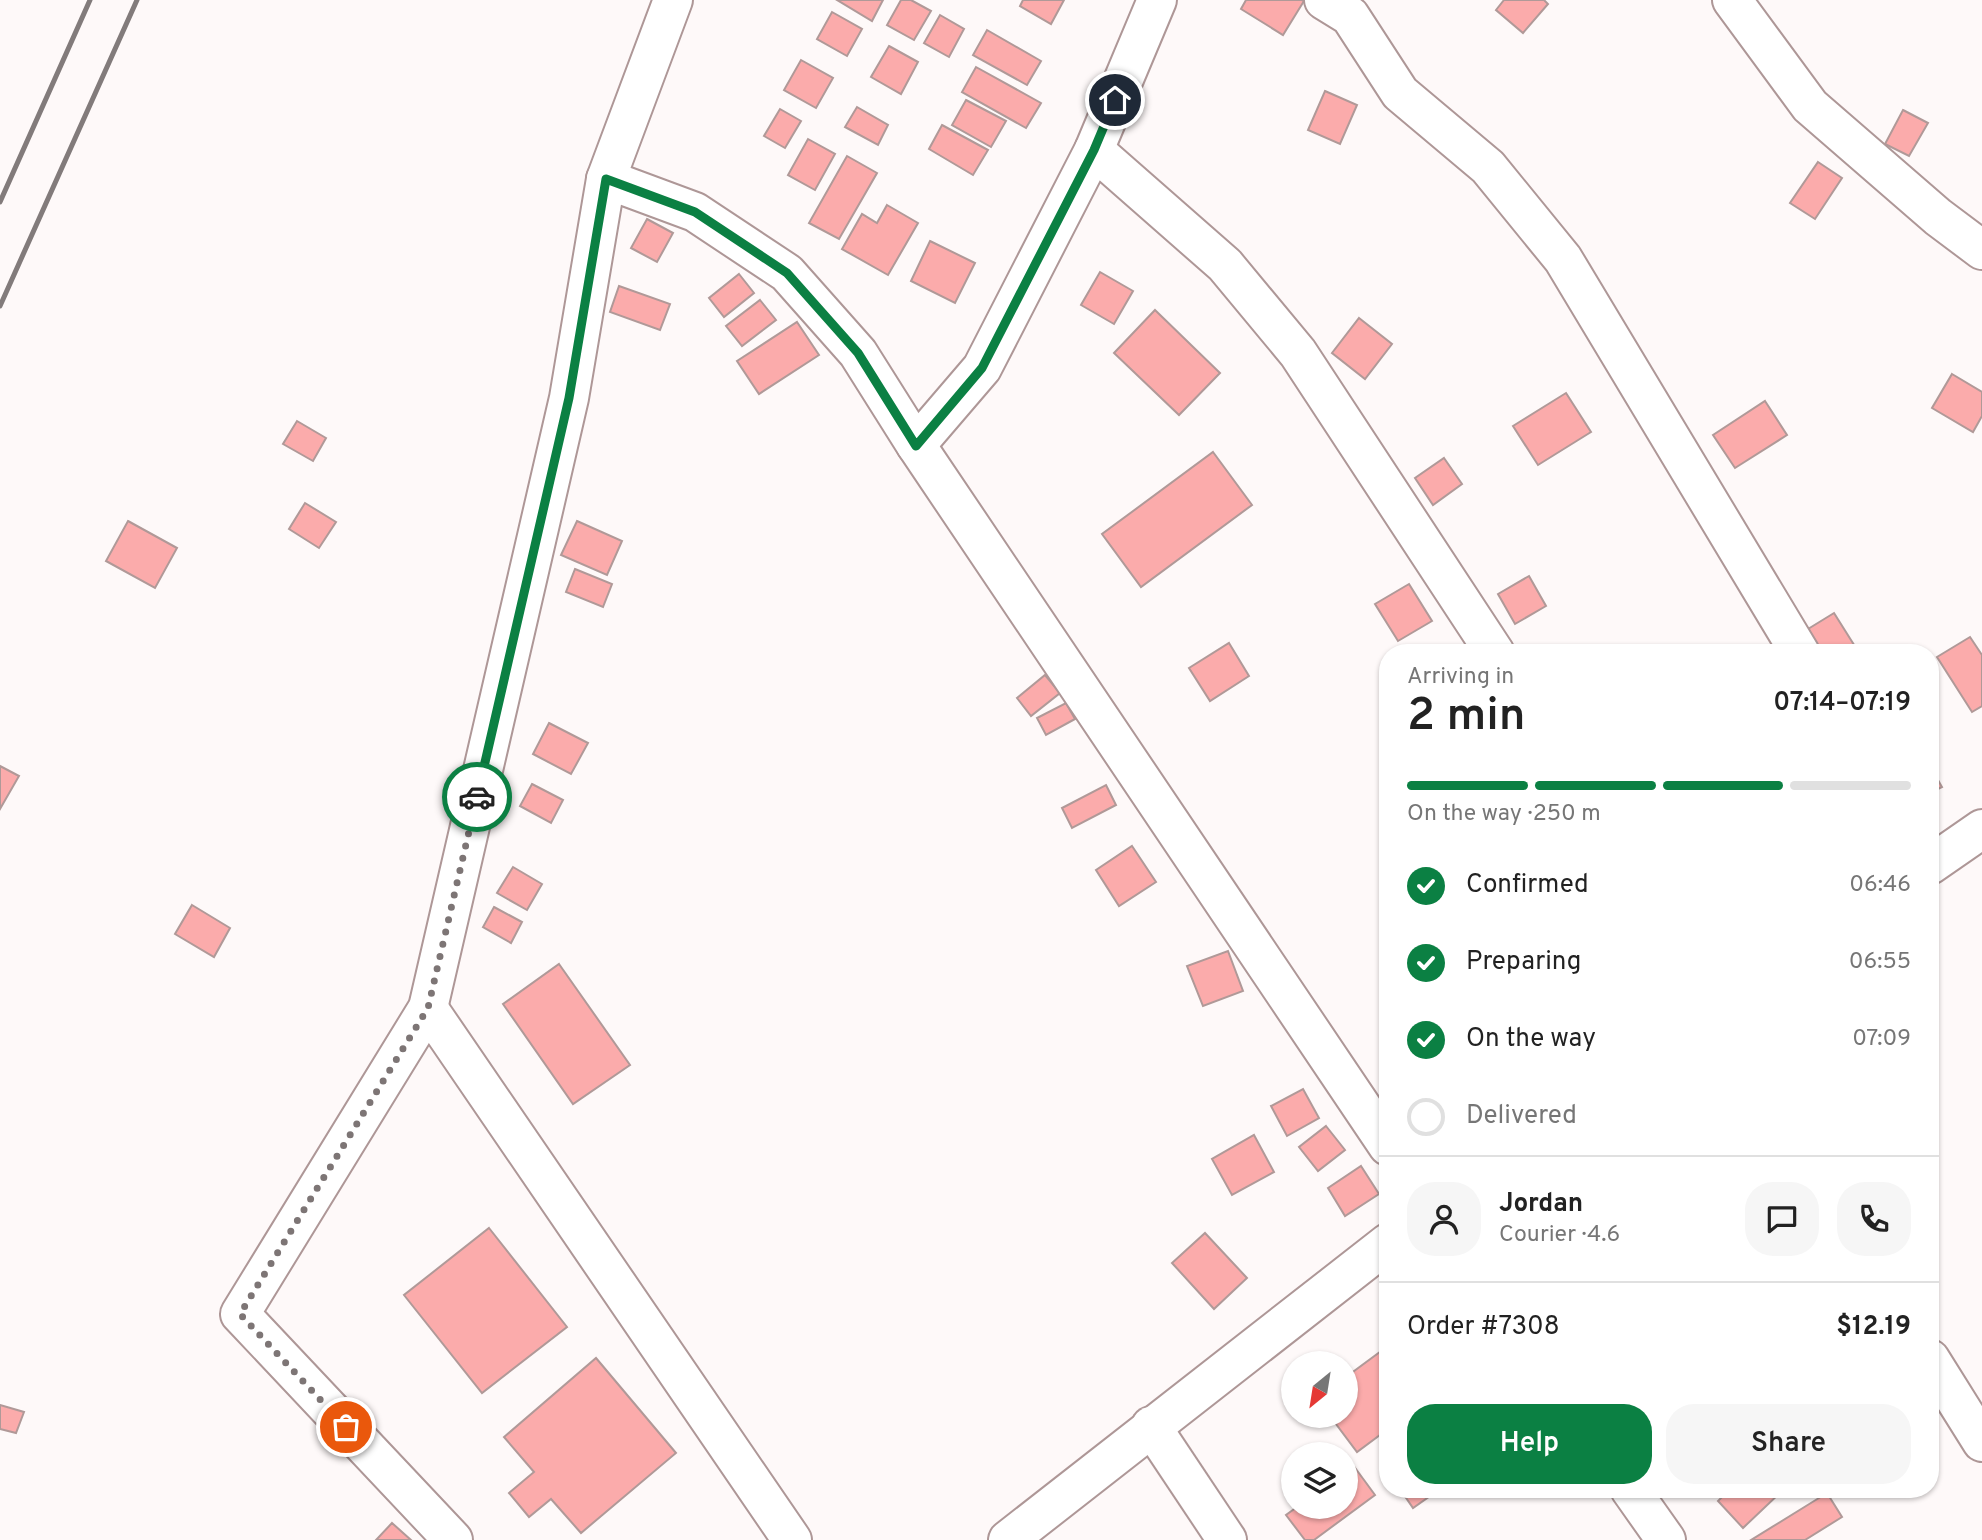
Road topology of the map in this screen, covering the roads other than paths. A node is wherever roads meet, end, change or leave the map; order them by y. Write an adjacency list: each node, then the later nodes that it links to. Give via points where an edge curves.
1 (673, 0): 6 (street)
2 (1157, 0): 5 (street)
3 (1324, 0): 10 (street, via 1350,16 1400,93 1488,167 1563,259)
4 (1732, 0): 7 (street, via 1810,106)
5 (1094, 150): 8 (street, via 982,368); 9 (street, via 1225,265 1298,352)
6 (606, 179): 8 (street, via 695,212 787,273 858,353); 13 (street, via 569,398)
7 (1982, 250)
8 (916, 446): 14 (street)
9 (1489, 644)
10 (1795, 644)
11 (1982, 829): 12 (street)
12 (1939, 859)
13 (428, 1008): 20 (street, via 240,1314); 21 (street)
14 (1379, 1133)
15 (1379, 1250): 17 (street)
16 (1939, 1373): 18 (street)
17 (1152, 1426): 22 (street); 23 (street)
18 (1982, 1442)
19 (1636, 1498): 24 (street)
20 (453, 1540)
21 (792, 1540)
22 (1008, 1540)
23 (1227, 1540)
24 (1666, 1540)

